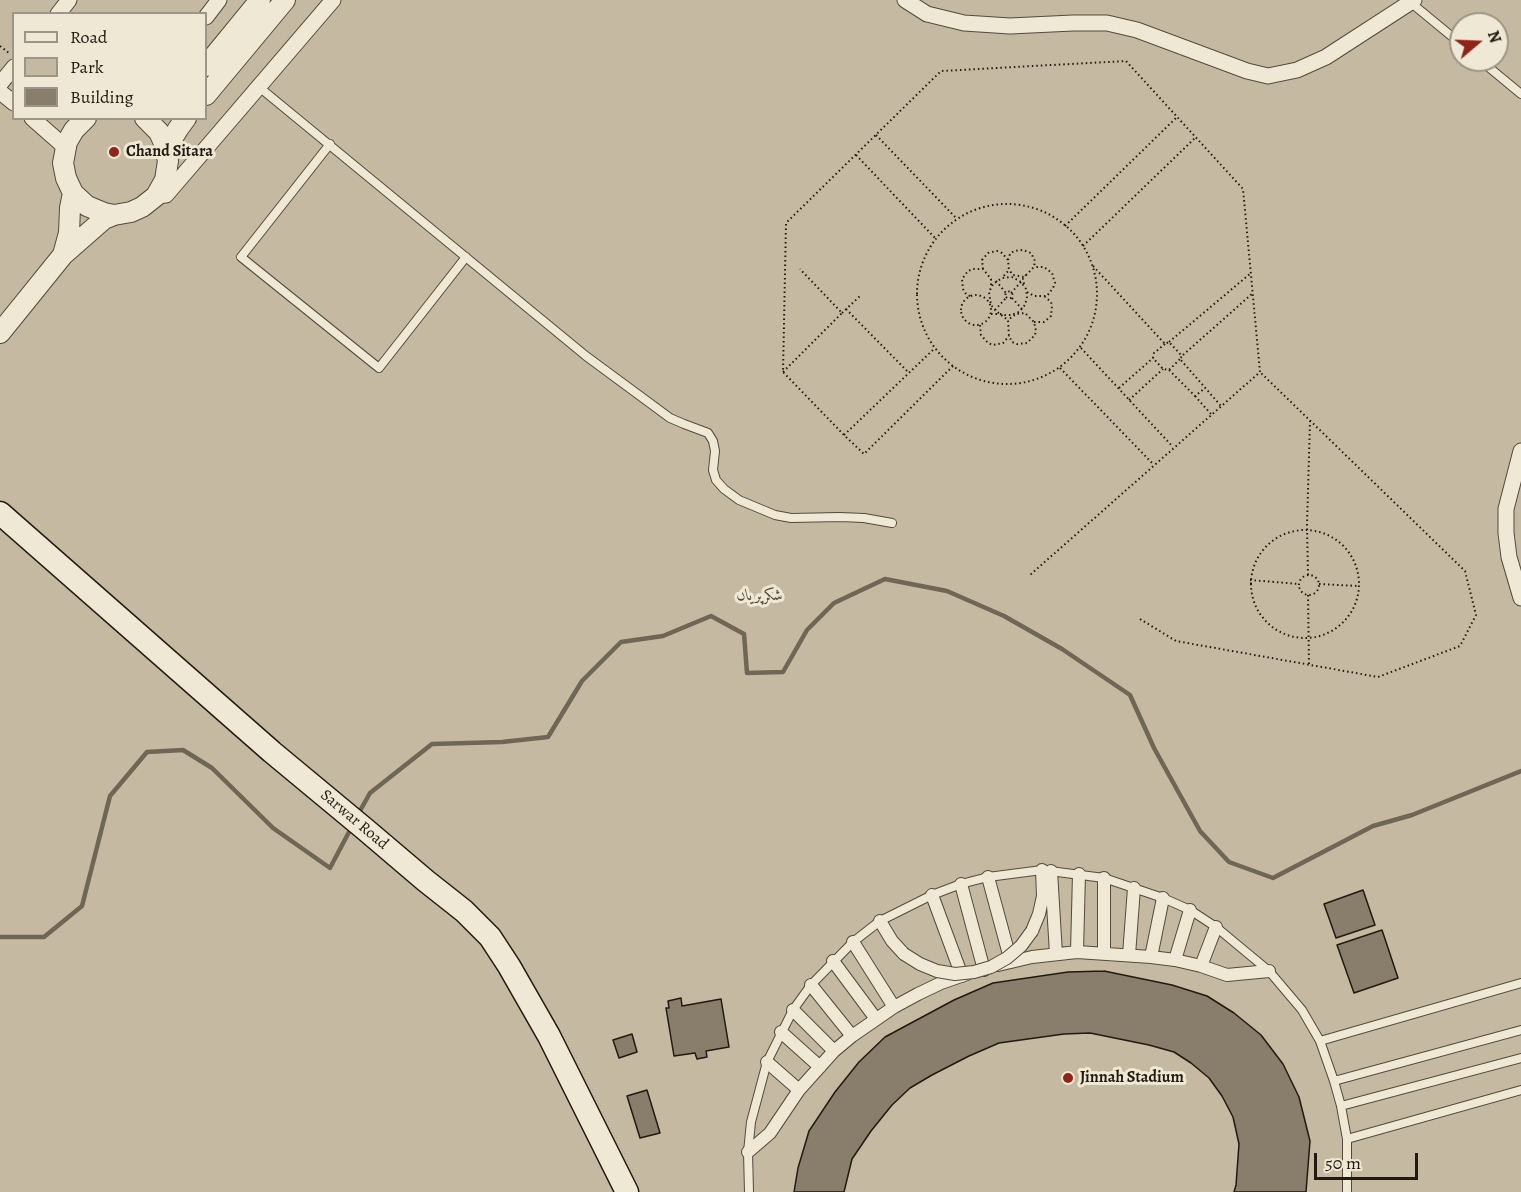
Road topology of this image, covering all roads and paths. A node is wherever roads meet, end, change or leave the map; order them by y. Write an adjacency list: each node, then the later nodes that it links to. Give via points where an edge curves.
1 (69, 0): 8 (street)
2 (219, 0): 9 (street)
3 (260, 0): 13 (street)
4 (285, 0): 19 (street)
5 (333, 0): 17 (street)
6 (905, 0): 7 (street, via 927,14 964,23 1010,26 1107,22 1268,76 1297,70 1326,57)
7 (1412, 1): 10 (lane)
8 (60, 12)
9 (207, 16)
10 (1449, 33)
11 (0, 46): 12 (path)
12 (12, 55)
13 (207, 65)
14 (12, 69): 16 (street)
15 (1494, 72): 20 (lane)
16 (0, 84)
17 (259, 87): 29 (lane); 34 (street, via 166,195)
18 (0, 92): 21 (street)
19 (207, 94)
20 (1521, 94)
21 (12, 101)
22 (1177, 117): 27 (path, via 1126,61 952,70 941,71); 28 (path); 37 (path)
23 (34, 120): 30 (street)
24 (84, 120): 30 (street)
25 (147, 120): 31 (street, via 159,132)
26 (185, 120): 31 (street)
27 (875, 135): 32 (path); 36 (path)
28 (1195, 137): 39 (path); 48 (path, via 1243,189)
29 (330, 144): 41 (lane); 41 (lane, via 241,257 379,368)
30 (65, 147): 33 (street, via 64,171)
31 (166, 149): 34 (street, via 166,174)
32 (856, 155): 38 (path); 90 (path, via 786,223)
33 (73, 193): 35 (street, via 87,206); 40 (street)
34 (156, 196): 35 (street, via 137,210)
35 (114, 214): 40 (street)
36 (957, 219): 37 (path, via 976,209 1005,204 1033,207); 38 (path)
37 (1065, 226): 39 (path)
38 (936, 240): 82 (path, via 918,274 917,306 926,336)
39 (1083, 246): 43 (path)
40 (63, 255): 79 (street)
41 (466, 257): 106 (lane, via 586,356 670,418 708,433 715,451 716,480 740,500 790,518 864,518)
42 (1008, 260): 44 (path, via 1014,251 1027,251 1033,257); 46 (path, via 998,251 988,253 982,260); 47 (path)
43 (1093, 266): 81 (path); 83 (path, via 1098,294 1093,322)
44 (1034, 267): 49 (path); 62 (path, via 1049,270 1054,283 1047,296)
45 (800, 268): 71 (path)
46 (982, 269): 51 (path); 60 (path, via 972,269 962,279 963,289)
47 (1009, 270): 49 (path, via 1018,277); 50 (path)
48 (1251, 273): 58 (path); 81 (path)
49 (1026, 275): 55 (path)
50 (1002, 278): 51 (path); 52 (path); 53 (path, via 1012,277)
51 (991, 279): 54 (path)
52 (996, 281): 54 (path); 56 (path)
53 (1021, 282): 55 (path); 57 (path)
54 (991, 287): 61 (path); 67 (path)
55 (1026, 289): 62 (path); 66 (path)
56 (1006, 293): 57 (path); 64 (path)
57 (1011, 293): 65 (path)
58 (1253, 293): 84 (path); 91 (path)
59 (860, 296): 68 (path)
60 (970, 296): 61 (path); 78 (path, via 961,308 963,318)
61 (984, 296): 67 (path)
62 (1034, 296): 66 (path)
63 (1043, 296): 77 (path, via 1051,302 1053,311 1048,320)
64 (1006, 298): 65 (path); 70 (path)
65 (1011, 298): 69 (path)
66 (1027, 302): 69 (path); 72 (path)
67 (991, 305): 70 (path); 73 (path)
68 (846, 309): 71 (path); 92 (path)
69 (1022, 309): 75 (path)
70 (995, 310): 74 (path)
71 (842, 313): 90 (path)
72 (1025, 313): 75 (path); 77 (path)
73 (991, 314): 74 (path); 78 (path)
74 (1000, 314): 75 (path); 76 (path)
75 (1016, 314): 76 (path)
76 (1008, 320): 80 (path)
77 (1034, 322): 80 (path, via 1035,335 1027,343 1012,342)
78 (980, 325): 80 (path, via 981,335 993,345)
79 (0, 333)
80 (1010, 336)
81 (1167, 343): 84 (path); 85 (path, via 1154,352)
82 (935, 348): 86 (path); 92 (path)
83 (1081, 348): 87 (path); 93 (path)
84 (1181, 357): 89 (path); 94 (path)
85 (1153, 358): 88 (path); 93 (path)
86 (953, 366): 87 (path, via 971,378 1001,385 1032,382); 100 (path, via 864,454)
87 (1060, 368): 103 (path)
88 (1163, 369): 89 (path); 96 (path)
89 (1169, 370): 95 (path)
90 (783, 372): 100 (path)
91 (1260, 372): 97 (path); 99 (path)
92 (909, 373): 100 (path)
93 (1118, 388): 96 (path)
94 (1205, 388): 95 (path); 97 (path)
95 (1195, 396): 98 (path)
96 (1129, 400): 101 (path)
97 (1221, 406): 98 (path)
98 (1211, 414): 101 (path)
99 (1310, 420): 107 (path); 118 (path, via 1465,571 1476,615 1460,646 1378,677)
100 (844, 435)
101 (1174, 448): 103 (path)
102 (1521, 451): 104 (street)
103 (1154, 465): 109 (path)
104 (1519, 470): 115 (street, via 1506,508 1506,532)
105 (0, 513): 162 (main road, Sarwar Road, via 490,937 549,1036)
106 (892, 523)
107 (1307, 530): 108 (path); 110 (path, via 1290,531 1275,538 1254,564); 113 (path, via 1339,541 1358,569)
108 (1308, 574): 111 (path); 112 (path, via 1317,578)
109 (1030, 575)
110 (1250, 580): 111 (path); 117 (path, via 1252,599 1260,616 1273,629 1290,637)
111 (1299, 584): 114 (path, via 1300,590)
112 (1319, 584): 113 (path); 114 (path, via 1316,592)
113 (1360, 586): 117 (path, via 1350,616 1324,636)
114 (1308, 595): 117 (path)
115 (1521, 598)
116 (1140, 619): 118 (path, via 1176,641)
117 (1309, 639): 118 (path)
118 (1309, 665)
119 (1047, 870): 120 (lane); 121 (lane); 128 (street, bridge, via 1032,931 1021,946 992,967 955,974 937,971 904,954); 132 (street)
120 (1079, 874): 122 (lane); 131 (street)
121 (988, 877): 123 (lane); 138 (street)
122 (1104, 878): 124 (lane); 133 (street)
123 (961, 884): 125 (lane); 140 (street)
124 (1134, 888): 126 (lane); 134 (street)
125 (932, 894): 128 (lane); 142 (street)
126 (1163, 898): 127 (lane); 135 (street)
127 (1190, 910): 129 (lane); 136 (street)
128 (880, 921): 130 (lane)
129 (1216, 927): 139 (street); 141 (lane)
130 (853, 942): 137 (lane); 145 (street)
131 (1077, 952): 132 (street); 133 (street)
132 (1056, 954): 138 (street)
133 (1104, 954): 134 (street)
134 (1129, 955): 135 (street)
135 (1151, 957): 136 (street)
136 (1175, 960): 139 (street)
137 (833, 961): 144 (lane); 147 (street)
138 (1011, 962): 140 (street)
139 (1201, 966): 141 (street, via 1227,975)
140 (984, 970): 142 (street)
141 (1269, 971): 151 (lane, via 1302,1011)
142 (962, 976): 145 (street)
143 (1521, 983): 151 (lane)
144 (811, 985): 146 (lane); 150 (street)
145 (894, 1007): 147 (street)
146 (793, 1010): 149 (lane); 152 (street)
147 (876, 1019): 150 (street)
148 (1521, 1030): 156 (lane)
149 (781, 1032): 154 (lane); 155 (street)
150 (852, 1036): 152 (street)
151 (1320, 1041): 156 (lane)
152 (834, 1052): 155 (street)
153 (1521, 1058): 159 (lane)
154 (767, 1062): 157 (street); 161 (lane, via 751,1122)
155 (820, 1067): 157 (street)
156 (1334, 1081): 159 (lane)
157 (799, 1090): 161 (street, via 770,1133)
158 (1521, 1090): 160 (lane)
159 (1341, 1106): 160 (lane)
160 (1347, 1139): 164 (lane)
161 (748, 1152): 163 (lane)
162 (627, 1192)
163 (749, 1192)
164 (1347, 1192)

